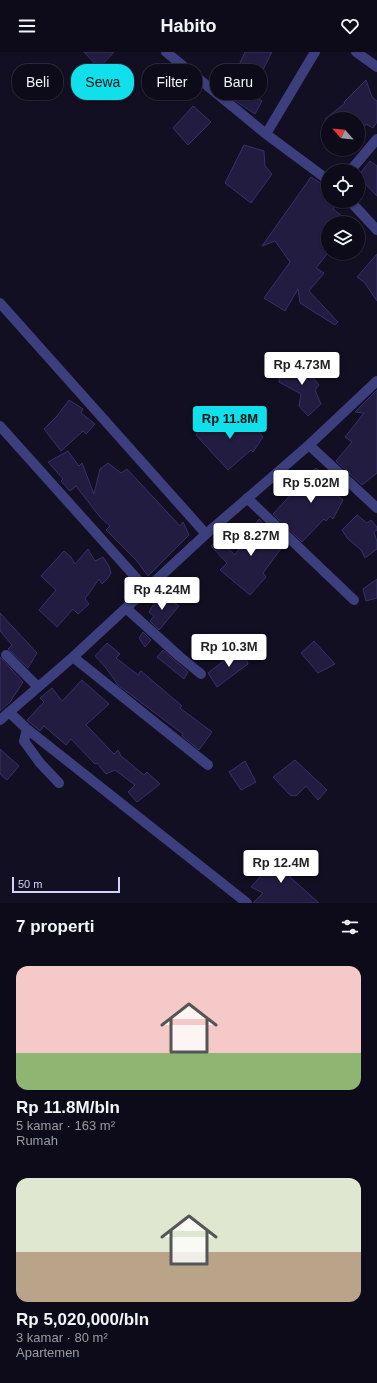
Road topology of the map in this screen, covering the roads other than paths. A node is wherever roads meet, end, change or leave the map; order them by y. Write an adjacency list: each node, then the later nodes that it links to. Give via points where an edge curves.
1 (166, 52): 5 (street)
2 (315, 52): 5 (street)
3 (356, 52): 4 (street)
4 (377, 67)
5 (266, 134): 8 (street)
6 (377, 139): 7 (street)
7 (356, 164)
8 (321, 175)
9 (357, 208): 10 (street)
10 (377, 230)
11 (0, 303): 17 (street)
12 (377, 382): 14 (street)
13 (0, 426): 18 (street)
14 (309, 445): 15 (street); 16 (street)
15 (247, 498): 17 (street); 19 (street)
16 (377, 508)
17 (206, 534): 18 (street)
18 (148, 590): 20 (street)
19 (354, 600)
20 (127, 609): 22 (street); 23 (street)
21 (6, 655): 24 (street)
22 (74, 657): 24 (street); 28 (street)
23 (200, 674)
24 (38, 687): 25 (street)
25 (10, 712): 26 (street); 27 (street)
26 (0, 720)
27 (27, 729): 29 (street, via 24,741); 30 (street)
28 (208, 765)
29 (59, 783)
30 (247, 903)

